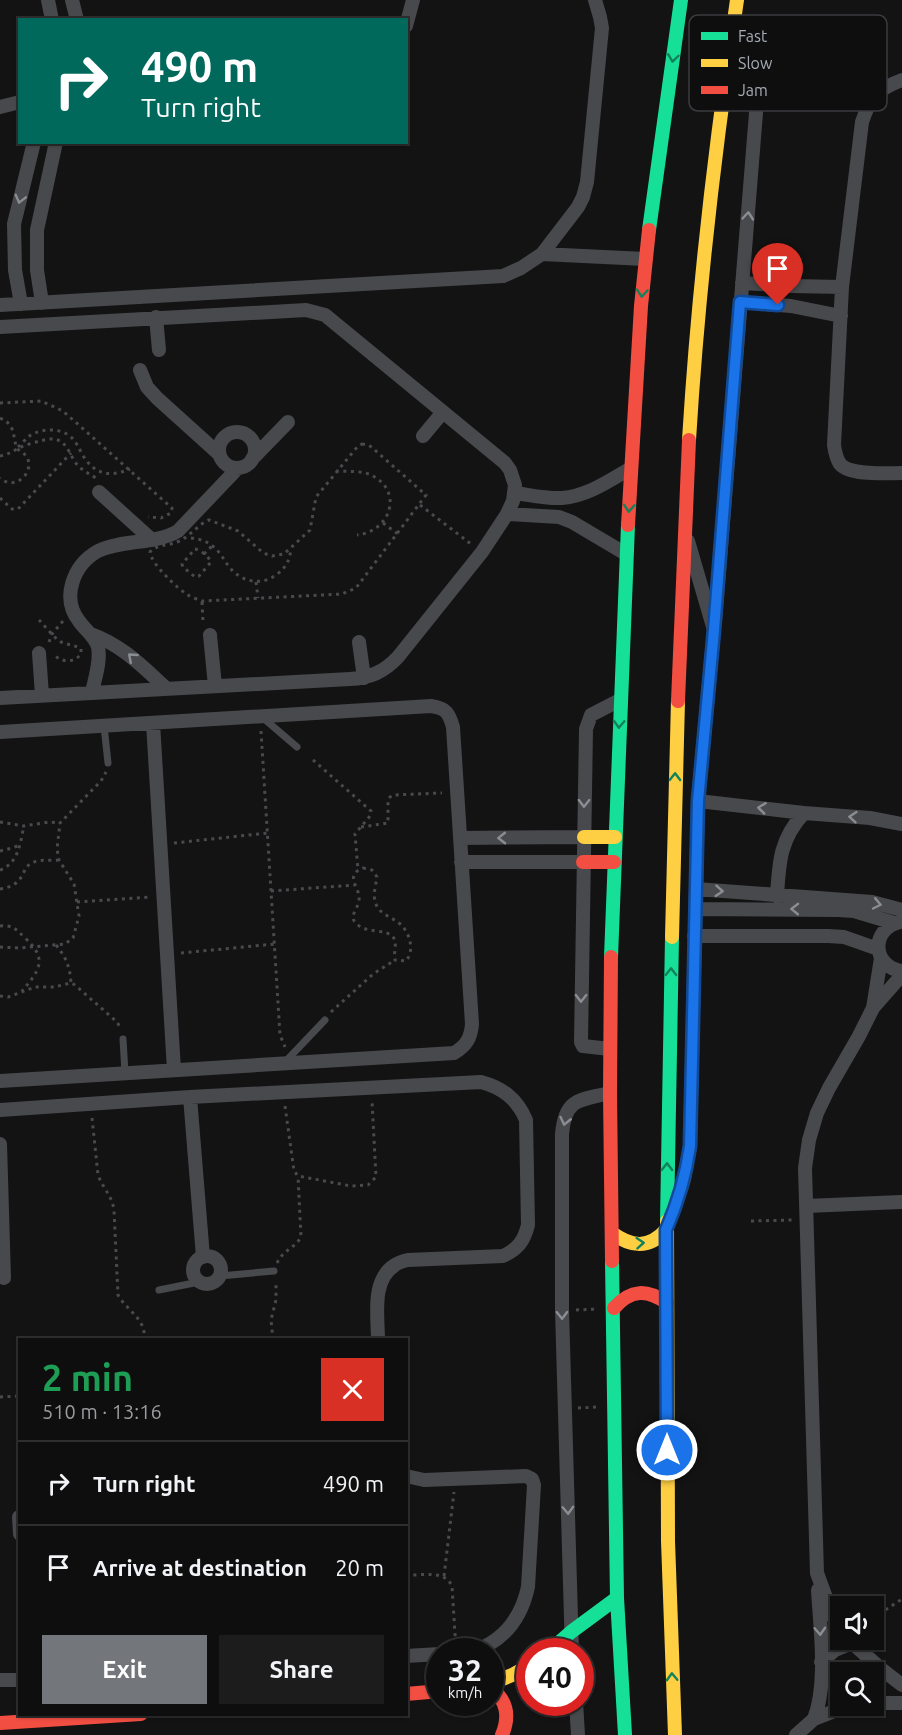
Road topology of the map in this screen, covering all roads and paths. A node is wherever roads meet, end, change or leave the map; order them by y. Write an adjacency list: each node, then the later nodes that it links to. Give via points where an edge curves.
1 (48, 0): 8 (street)
2 (72, 0): 9 (street)
3 (413, 0): 10 (street)
4 (595, 0): 20 (street, via 602,28 587,182 578,207)
5 (681, 0): 21 (street, one-way to 21)
6 (737, 0): 7 (street)
7 (735, 15)
8 (52, 18)
9 (76, 18)
10 (408, 19)
11 (902, 80): 12 (street)
12 (887, 87)
13 (18, 102): 14 (street)
14 (0, 107)
15 (722, 111): 56 (street, via 701,288)
16 (756, 111): 22 (street, one-way to 16)
17 (866, 111): 23 (street)
18 (34, 144): 26 (street, one-way to 26, via 14,224 15,270)
19 (56, 144): 25 (street, via 38,230 37,270)
20 (542, 254): 21 (street); 25 (street, via 503,276)
21 (645, 259): 43 (street, one-way to 43)
22 (742, 283): 23 (street); 24 (street)
23 (842, 286): 28 (street)
24 (740, 302): 28 (street, via 791,306); 69 (street)
25 (42, 303): 26 (street)
26 (21, 304): 27 (street)
27 (0, 305)
28 (841, 316): 47 (street, via 836,457 850,471)
29 (156, 317): 30 (street); 31 (street); 34 (street, via 319,312)
30 (0, 327)
31 (159, 350)
32 (140, 370): 40 (street, via 157,399)
33 (0, 403): 44 (path, via 35,401 52,405 75,420)
34 (443, 412): 37 (street); 50 (street, via 505,463 513,477)
35 (0, 418): 38 (path, via 12,428)
36 (288, 422): 42 (street)
37 (423, 436)
38 (17, 449): 39 (path, via 46,439 55,440); 41 (path); 44 (path, via 29,436 56,430 71,437 97,470 118,474); 48 (path, via 30,460 22,479 8,484)
39 (71, 452): 49 (path, via 84,472); 51 (path, via 18,509 12,509)
40 (219, 454): 42 (street, via 221,441 237,432 252,441); 45 (street, via 225,464)
41 (0, 456)
42 (252, 459): 45 (street)
43 (631, 468): 50 (street, via 575,496); 65 (street, one-way to 65)
44 (129, 469): 54 (path, via 172,508 171,513 161,518)
45 (237, 469): 60 (street, via 183,528)
46 (336, 471): 52 (path, via 358,446 369,446 426,493); 55 (path, via 371,474 381,481 390,501); 62 (path, via 316,497 310,530)
47 (902, 473)
48 (0, 478)
49 (101, 487): 60 (street)
50 (515, 494): 53 (street)
51 (0, 498)
52 (420, 505): 57 (path); 63 (path)
53 (507, 514): 63 (street); 65 (street, via 559,517)
54 (144, 516)
55 (384, 523): 57 (path); 58 (path, via 376,530)
56 (684, 530): 69 (street); 155 (street, one-way to 56)
57 (398, 534): 67 (path, via 359,585 350,591)
58 (357, 535)
59 (187, 538): 61 (path, via 200,539); 62 (path, via 204,522 213,520 238,531 266,554 284,554); 67 (path, via 153,548 150,555 188,595 202,601)
60 (152, 540): 71 (street, via 97,552 75,574 69,602 79,622)
61 (212, 546): 64 (path); 66 (path, via 238,576)
62 (291, 548): 66 (path, via 282,571 271,579)
63 (482, 552): 75 (street, via 398,657 377,674)
64 (204, 554): 64 (path, via 211,562 197,577 182,565 194,550)
65 (626, 554): 81 (street)
66 (256, 582): 67 (path)
67 (258, 599)
68 (39, 620): 70 (path)
69 (714, 630): 90 (street)
70 (52, 634): 70 (path, via 81,649 78,658 62,661 55,656 50,650)
71 (91, 634): 77 (street, one-way to 71, via 127,652); 78 (street, via 99,652)
72 (210, 635): 76 (street)
73 (359, 642): 75 (street)
74 (39, 653): 79 (street)
75 (364, 678): 76 (street)
76 (215, 686): 77 (street)
77 (167, 689): 78 (street)
78 (92, 692): 79 (street)
79 (42, 695): 80 (street)
80 (0, 698)
81 (620, 700): 98 (street, one-way to 98, via 591,715 586,729); 99 (street, one-way to 99)
82 (260, 715): 83 (street); 86 (lane); 89 (street, via 441,707 453,727); 97 (path)
83 (153, 723): 84 (street); 101 (street)
84 (104, 726): 85 (street); 88 (lane)
85 (0, 732)
86 (297, 747)
87 (313, 760): 96 (path, via 371,811)
88 (107, 766): 93 (path, via 101,781)
89 (456, 792): 96 (path, via 393,795 388,801 388,823); 100 (street)
90 (698, 801): 91 (street, one-way to 90); 112 (street)
91 (804, 813): 94 (street, one-way to 91); 115 (street, via 782,848)
92 (0, 822): 95 (path)
93 (60, 823): 95 (path); 104 (path)
94 (902, 824)
95 (24, 826): 102 (path)
96 (360, 827): 109 (path, via 355,834)
97 (268, 832): 101 (path); 113 (path)
98 (584, 837): 99 (street); 100 (street, one-way to 100); 106 (street)
99 (615, 837): 107 (street)
100 (460, 838): 105 (street)
101 (161, 844): 114 (street)
102 (20, 845): 103 (path); 108 (path, via 13,862)
103 (0, 851)
104 (59, 860): 111 (path, via 30,863 18,882); 116 (path, via 74,884)
105 (461, 862): 106 (street); 140 (street, via 472,1024 462,1048 454,1053)
106 (583, 862): 107 (street); 139 (street, one-way to 139, via 581,1042 587,1047)
107 (614, 862): 139 (street)
108 (0, 870)
109 (358, 870): 110 (path); 130 (path, via 367,868 375,873 375,902 382,913 399,922 408,934 410,956 406,961)
110 (355, 885): 113 (path); 130 (path, via 360,898 353,919 359,926 393,936)
111 (0, 889)
112 (696, 889): 115 (street, one-way to 115); 118 (street)
113 (271, 891): 124 (path)
114 (164, 896): 116 (path); 129 (street)
115 (777, 896): 119 (street, one-way to 119, via 872,902)
116 (77, 902): 125 (path, via 79,916 73,938)
117 (717, 908): 118 (street); 120 (street, one-way to 117, via 854,911); 122 (street)
118 (695, 909): 123 (street)
119 (902, 910)
120 (898, 923): 128 (street, via 888,926 880,936)
121 (0, 926): 126 (path, via 16,929)
122 (716, 935): 123 (street); 128 (street, via 836,936)
123 (694, 936): 155 (street, via 690,1146 679,1197)
124 (275, 944): 129 (path); 140 (path, via 280,1035)
125 (56, 945): 126 (path); 132 (path, via 65,956)
126 (35, 946): 127 (path); 133 (path, via 40,958 37,974)
127 (0, 947)
128 (880, 953): 131 (street, via 889,967); 135 (street)
129 (167, 954): 141 (street)
130 (395, 960): 136 (path, via 373,974)
131 (902, 973): 135 (street)
132 (71, 983): 133 (path, via 35,987); 138 (path, via 117,1022)
133 (20, 993): 134 (path)
134 (0, 996)
135 (873, 1008): 153 (street, via 817,1113 805,1168)
136 (331, 1013)
137 (325, 1020): 140 (lane)
138 (123, 1036): 142 (lane)
139 (610, 1048): 146 (street)
140 (289, 1058): 141 (street)
141 (174, 1070): 142 (street)
142 (125, 1073): 143 (street)
143 (0, 1081)
144 (371, 1088): 145 (street); 151 (path, via 376,1172 373,1182 351,1186); 168 (street, via 481,1082 514,1099 526,1120 528,1226 524,1239 503,1256 408,1260 395,1264 379,1286)
145 (284, 1092): 147 (street); 151 (path, via 292,1166)
146 (610, 1093): 156 (street); 165 (street, one-way to 165, via 580,1100 563,1117)
147 (190, 1097): 148 (street); 157 (street)
148 (91, 1104): 149 (street); 166 (path, via 98,1175 113,1204 118,1295 140,1320)
149 (0, 1110)
150 (0, 1144): 160 (street)
151 (298, 1176): 158 (path, via 301,1237 281,1255)
152 (901, 1202): 153 (street)
153 (806, 1213): 154 (path); 175 (street)
154 (750, 1221)
155 (666, 1230): 156 (street, one-way to 155, via 625,1242 640,1245 662,1236); 163 (street)
156 (612, 1233): 164 (street)
157 (203, 1257): 159 (street, via 209,1256 219,1263); 161 (street, via 193,1271)
158 (274, 1271): 159 (lane); 167 (path, via 277,1285 271,1320)
159 (220, 1276): 161 (street, via 211,1284)
160 (4, 1278)
161 (199, 1282): 162 (lane)
162 (159, 1290)
163 (667, 1303): 164 (street, via 654,1294 639,1292 624,1297); 208 (street, one-way to 163, via 668,1550)
164 (614, 1308): 165 (path); 171 (street)
165 (562, 1310): 172 (street, one-way to 172)
166 (144, 1338)
167 (273, 1338)
168 (378, 1338)
169 (18, 1396): 170 (path)
170 (0, 1397)
171 (615, 1406): 172 (path); 178 (street)
172 (565, 1408): 182 (street, one-way to 182)
173 (408, 1476): 174 (street, via 424,1480)
174 (455, 1478): 177 (path); 184 (street, via 526,1476 534,1485 528,1587 518,1617)
175 (817, 1573): 180 (street); 191 (street, one-way to 191)
176 (408, 1575): 177 (path)
177 (444, 1576): 183 (path, via 452,1586)
178 (616, 1599): 182 (street); 207 (street)
179 (902, 1599): 181 (path)
180 (830, 1609)
181 (884, 1611)
182 (571, 1632): 185 (street); 186 (street)
183 (455, 1638)
184 (498, 1638)
185 (564, 1638)
186 (571, 1638)
187 (835, 1650): 191 (street)
188 (861, 1650): 194 (street)
189 (426, 1655): 190 (street)
190 (408, 1656)
191 (821, 1662): 203 (street, via 819,1707)
192 (0, 1680): 193 (street)
193 (18, 1680)
194 (902, 1685)
195 (426, 1692): 196 (street)
196 (408, 1694)
197 (504, 1700): 205 (street, via 507,1722)
198 (884, 1703): 199 (street)
199 (902, 1703)
200 (830, 1713): 203 (street)
201 (110, 1716): 204 (street)
202 (577, 1716): 206 (street)
203 (814, 1719): 209 (street)
204 (0, 1723)
205 (502, 1735)
206 (578, 1735)
207 (624, 1735)
208 (675, 1735)
209 (796, 1735)

